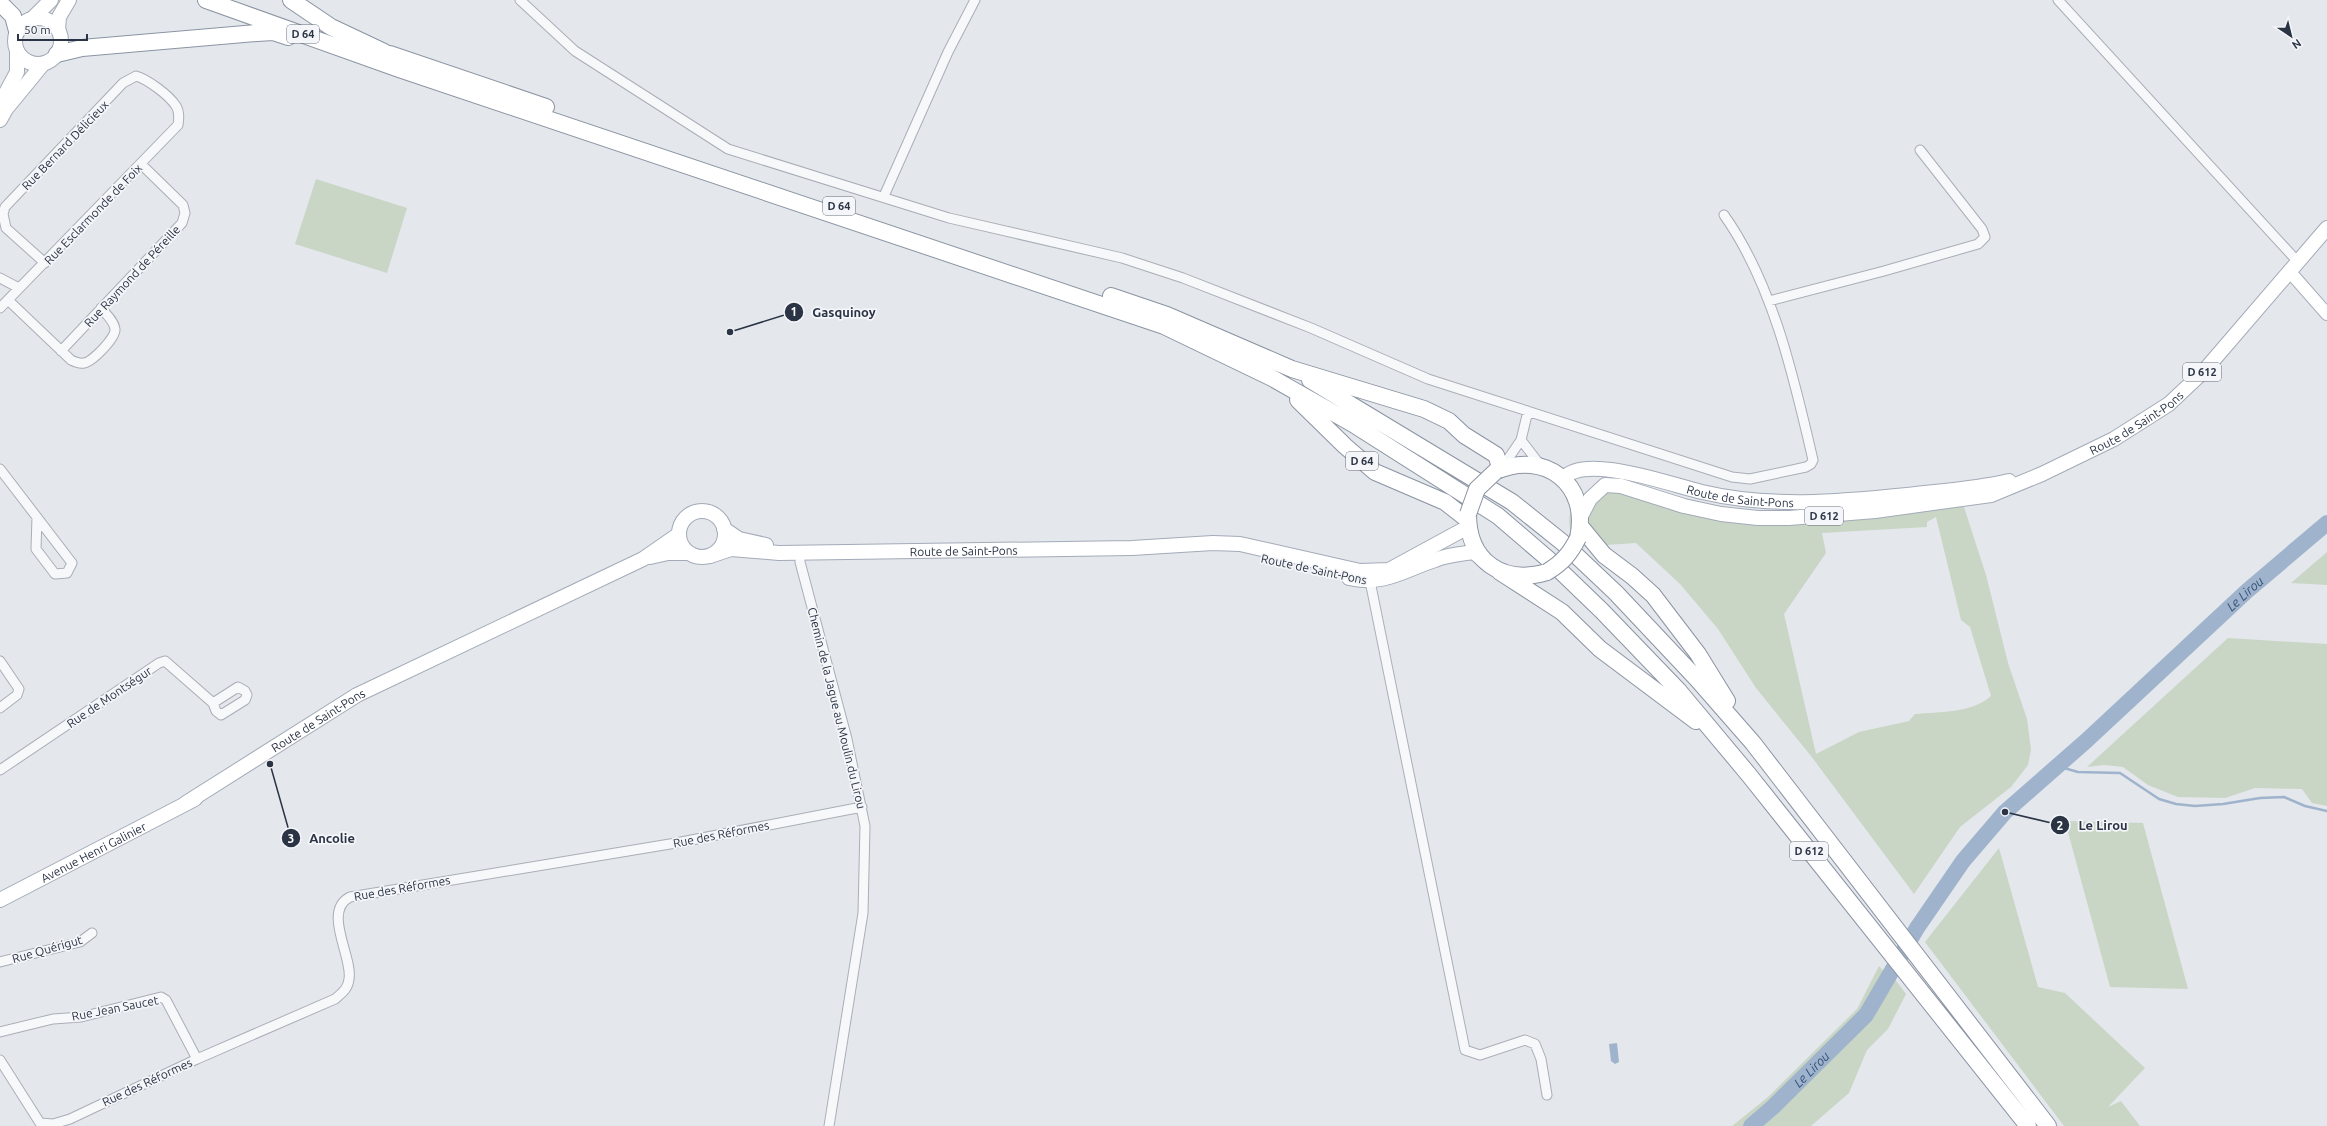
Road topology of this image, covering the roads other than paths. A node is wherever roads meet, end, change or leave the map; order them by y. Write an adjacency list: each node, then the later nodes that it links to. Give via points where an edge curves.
1 (51, 0): 10 (main road)
2 (69, 0): 11 (main road, via 59,17)
3 (206, 0): 17 (highway, D 64)
4 (227, 0): 13 (highway, D 64)
5 (291, 0): 13 (highway, via 331,27)
6 (520, 0): 23 (street, via 575,51 728,149)
7 (975, 0): 23 (street, via 948,52)
8 (2058, 0): 27 (street)
9 (0, 3): 12 (highway, via 13,16)
10 (32, 19): 11 (main road, via 47,20); 12 (main road)
11 (58, 30): 15 (main road, via 61,42)
12 (17, 31): 14 (main road, via 15,38)
13 (384, 52): 36 (highway, D 64, via 1167,315)
14 (18, 53): 16 (main road, via 28,63); 18 (main road, via 17,72)
15 (57, 54): 16 (main road); 17 (highway, via 82,48 273,32)
16 (43, 64): 20 (main road)
17 (399, 69): 37 (highway, D 64, via 1164,326)
18 (0, 104)
19 (179, 116): 22 (street, Rue Esclarmonde de Foix, via 178,125); 26 (street, Rue Bernard Délicieux, via 176,106 146,78 136,76 123,83 5,207 3,214 6,228)
20 (0, 120)
21 (1920, 150): 31 (street, via 1982,230 1985,237 1978,244)
22 (142, 164): 26 (street, Rue Esclarmonde de Foix); 33 (street, Rue Raymond de Péreille, via 183,205 185,213 182,223)
23 (884, 196): 38 (street, via 949,218 1122,258 1183,278 1311,328 1428,379)
24 (1724, 215): 31 (street, via 1749,256)
25 (2327, 228): 27 (main road, Route de Saint-Pons / D 612)
26 (45, 263): 29 (street, Rue Esclarmonde de Foix)
27 (2294, 267): 34 (street); 43 (main road, Route de Saint-Pons / D 612, via 2204,371 2169,404 2114,439)
28 (0, 278): 29 (street)
29 (19, 288): 30 (street, Rue Esclarmonde de Foix)
30 (8, 300): 32 (street, Rue Esclarmonde de Foix); 35 (street)
31 (1769, 301): 38 (street, via 1813,460 1806,467 1750,479 1732,477)
32 (0, 308)
33 (101, 308): 35 (street, Rue Raymond de Péreille); 35 (street, via 114,324 112,338 90,361 84,363 71,360)
34 (2327, 314)
35 (61, 351)
36 (1292, 369): 42 (highway, D 64, via 1424,409 1449,421 1464,435 1496,455); 60 (highway, via 1512,502 1562,542 1616,593)
37 (1272, 378): 46 (highway, D 64, via 1375,472 1445,502); 62 (highway, via 1353,424 1498,516 1547,558 1602,611 1678,690)
38 (1528, 411): 39 (street)
39 (1521, 440): 40 (street); 42 (street)
40 (1541, 466): 42 (highway, via 1525,464); 44 (highway)
41 (0, 469): 45 (street)
42 (1502, 469): 46 (highway, bridge, via 1477,489)
43 (2042, 474): 44 (main road, Route de Saint-Pons / D 612, via 1975,488 1852,500 1779,503 1738,500 1611,469 1580,470); 47 (main road, Route de Saint-Pons / D 612, via 1991,495 1875,511 1789,518 1721,514 1684,506 1621,486 1605,485 1590,499)
44 (1563, 479): 47 (highway, via 1575,496)
45 (37, 517): 45 (street, via 36,549 54,574 67,573 72,563)
46 (1468, 520): 54 (highway, via 1471,541); 56 (main road, Route de Saint-Pons, via 1389,570)
47 (1580, 527): 55 (highway, bridge, via 1571,552 1560,564 1547,572 1532,576); 60 (highway, D 612, via 1604,554 1653,595 1698,654)
48 (724, 529): 49 (main road, via 716,516 702,511 685,519); 50 (main road, Route de Saint-Pons, via 739,539); 52 (main road, via 722,545)
49 (679, 534): 51 (main road, via 681,544); 53 (main road, Route de Saint-Pons)
50 (798, 552): 52 (main road, Route de Saint-Pons, via 779,554 732,549); 56 (main road, Route de Saint-Pons, via 1132,548 1240,544 1360,571); 64 (street, Chemin de la Jague au Moulin du Lirou, via 847,739)
51 (688, 553): 52 (main road, via 698,557); 53 (main road, Route de Saint-Pons)
52 (710, 556)
53 (643, 559): 63 (main road, Route de Saint-Pons, via 357,695)
54 (1487, 563): 55 (highway); 56 (main road, Route de Saint-Pons, via 1474,552 1435,559 1388,578)
55 (1500, 572): 62 (highway, D 612, via 1562,612 1600,649 1705,728)
56 (1371, 576): 71 (street, via 1465,1050 1480,1055 1525,1040 1535,1044 1541,1059)
57 (0, 660): 59 (street, via 19,688 17,695)
58 (213, 703): 61 (street, Rue de Montségur, via 165,661)
59 (0, 708)
60 (1753, 743): 75 (highway, D 612)
61 (0, 770)
62 (1749, 774): 74 (highway, D 612)
63 (186, 803): 65 (main road, Avenue Henri Galinier)
64 (862, 807): 69 (street, Rue des Réformes, via 676,843 350,896 341,903 338,910 341,939 350,977 343,993 280,1024); 73 (street, Chemin de la Jague au Moulin du Lirou, via 865,826 863,913)
65 (0, 900)
66 (92, 933): 67 (street, Rue Quérigut, via 80,942)
67 (0, 962)
68 (0, 1032): 69 (street, Rue Jean Saucet, via 53,1019 81,1017 161,997 166,1000)
69 (197, 1058): 72 (street, Rue des Réformes)
70 (0, 1060): 72 (street, Rue des Réformes, via 40,1123)
71 (1547, 1094)
72 (71, 1122)
73 (829, 1126)
74 (2028, 1126)
75 (2048, 1126)

